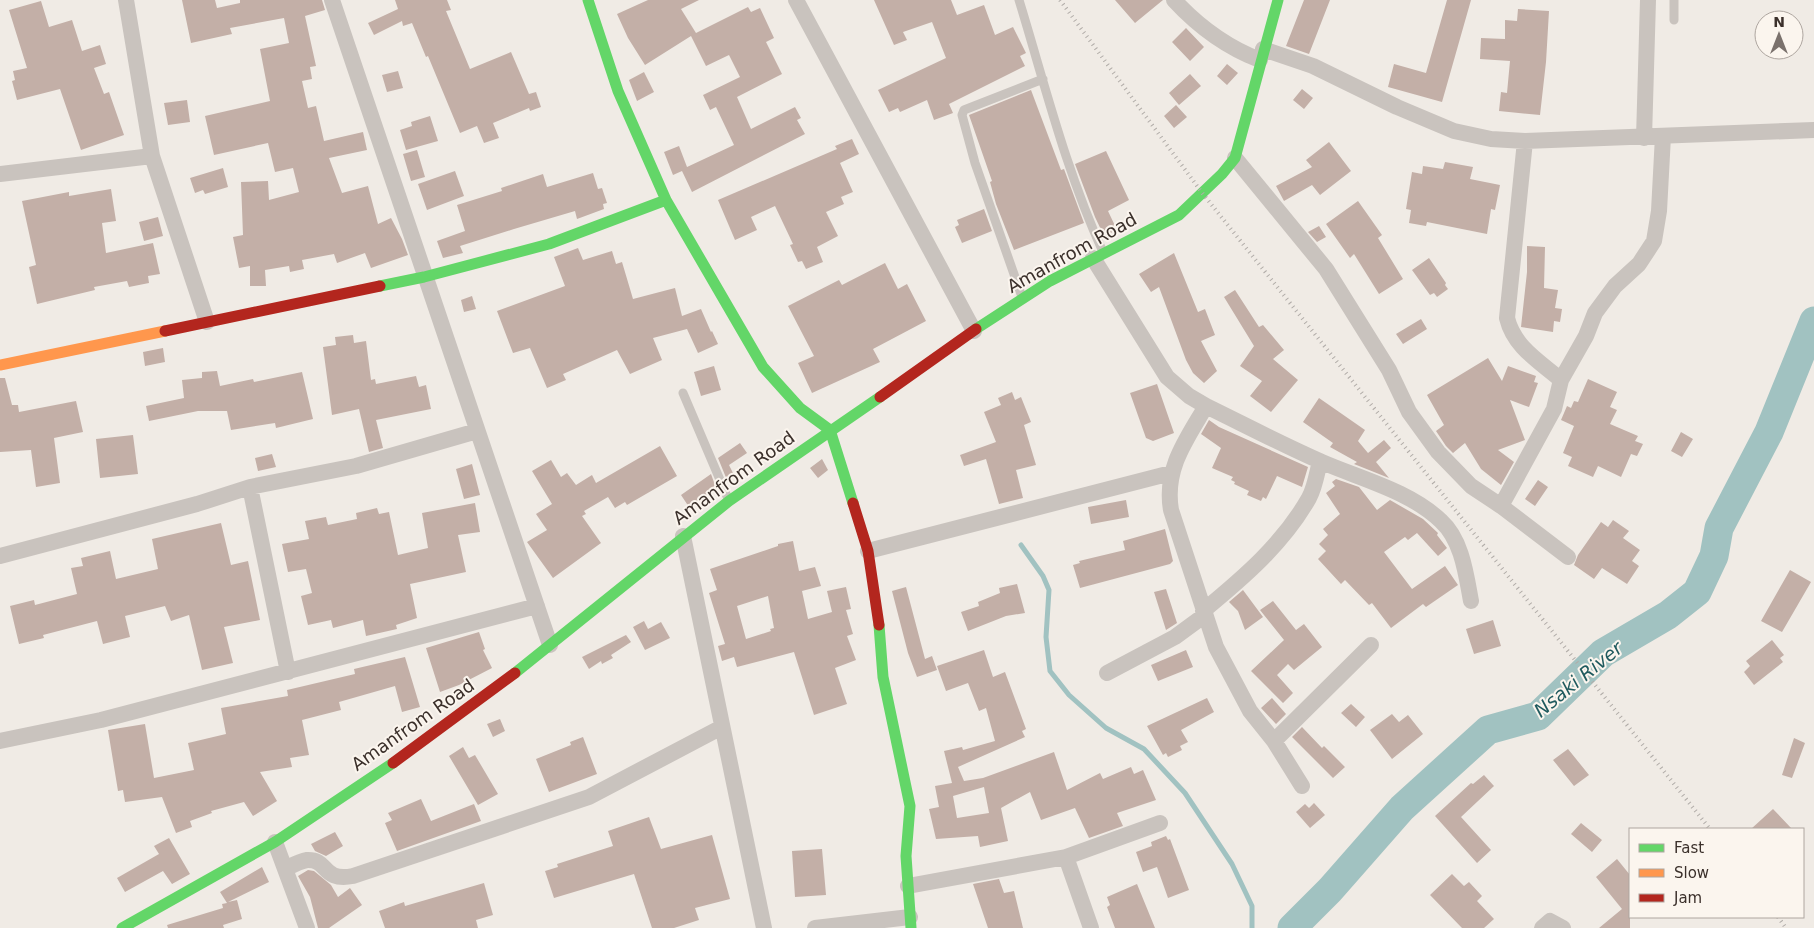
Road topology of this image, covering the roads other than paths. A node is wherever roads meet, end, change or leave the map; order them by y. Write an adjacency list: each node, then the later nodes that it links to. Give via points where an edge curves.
1 (126, 0): 17 (street)
2 (332, 0): 22 (street)
3 (588, 0): 20 (street, via 618,91)
4 (796, 0): 25 (street)
5 (1019, 0): 12 (lane)
6 (1174, 0): 11 (street, via 1190,18 1236,50)
7 (1278, 0): 11 (street, Amanfrom Road)
8 (1648, 0): 15 (street)
9 (1674, 0): 10 (lane)
10 (1674, 20)
11 (1262, 54): 16 (street, via 1313,66 1454,131 1491,139); 18 (street, Amanfrom Road)
12 (1043, 79): 21 (lane); 23 (lane, via 964,110 962,115 975,163)
13 (1814, 130): 14 (street)
14 (1663, 136): 15 (street); 27 (street, via 1654,241 1639,264 1614,286 1595,313)
15 (1644, 138): 16 (street)
16 (1525, 141): 27 (street, via 1506,318 1519,345)
17 (152, 156): 19 (street); 24 (street)
18 (1235, 158): 21 (street, Amanfrom Road, via 1179,215); 36 (street, via 1326,269 1389,370 1409,412 1438,452 1471,486)
19 (0, 174)
20 (666, 200): 22 (street, via 549,244); 30 (street, via 762,367 800,408)
21 (1098, 255): 23 (street, Amanfrom Road, via 1050,280); 29 (street, via 1167,377)
22 (424, 276): 24 (street); 31 (street)
23 (1023, 299): 25 (street, Amanfrom Road)
24 (207, 322): 26 (street)
25 (974, 331): 30 (street, Amanfrom Road)
26 (0, 365)
27 (1561, 380): 36 (street, via 1554,409)
28 (683, 393): 35 (lane)
29 (1206, 406): 32 (street); 33 (street, via 1180,450)
30 (830, 430): 35 (street, Amanfrom Road); 38 (street)
31 (477, 431): 34 (street, via 356,466); 42 (street)
32 (1320, 461): 41 (street, via 1398,493 1442,521 1463,561); 43 (street, via 1310,496 1293,522 1254,569)
33 (1171, 473): 38 (street); 43 (street, via 1168,492 1171,510)
34 (250, 487): 39 (street); 46 (street)
35 (729, 501): 37 (street, Amanfrom Road)
36 (1501, 506): 40 (street)
37 (683, 536): 44 (street, Amanfrom Road); 48 (street)
38 (868, 551): 56 (street, via 877,600 883,677 910,806 906,856)
39 (0, 556)
40 (1568, 557)
41 (1471, 601)
42 (537, 606): 44 (street); 46 (street)
43 (1204, 613): 47 (street, via 1176,637); 50 (street, via 1216,647 1250,711)
44 (550, 645): 53 (street, Amanfrom Road, via 418,746)
45 (1371, 645): 50 (street)
46 (288, 672): 49 (street, via 101,720)
47 (1107, 673)
48 (722, 727): 55 (street, via 589,798 353,876 330,875 321,864 307,860); 60 (street)
49 (0, 741)
50 (1274, 741): 51 (street)
51 (1302, 786)
52 (1160, 823): 54 (street)
53 (275, 842): 55 (street); 58 (street, Amanfrom Road)
54 (1066, 857): 56 (street); 62 (street)
55 (285, 869): 59 (street)
56 (908, 886): 57 (street)
57 (911, 922): 61 (street)
58 (122, 928)
59 (307, 928)
60 (764, 928)
61 (815, 928)
62 (1091, 928)
63 (1542, 928): 64 (street, via 1550,921)
64 (1563, 928)

